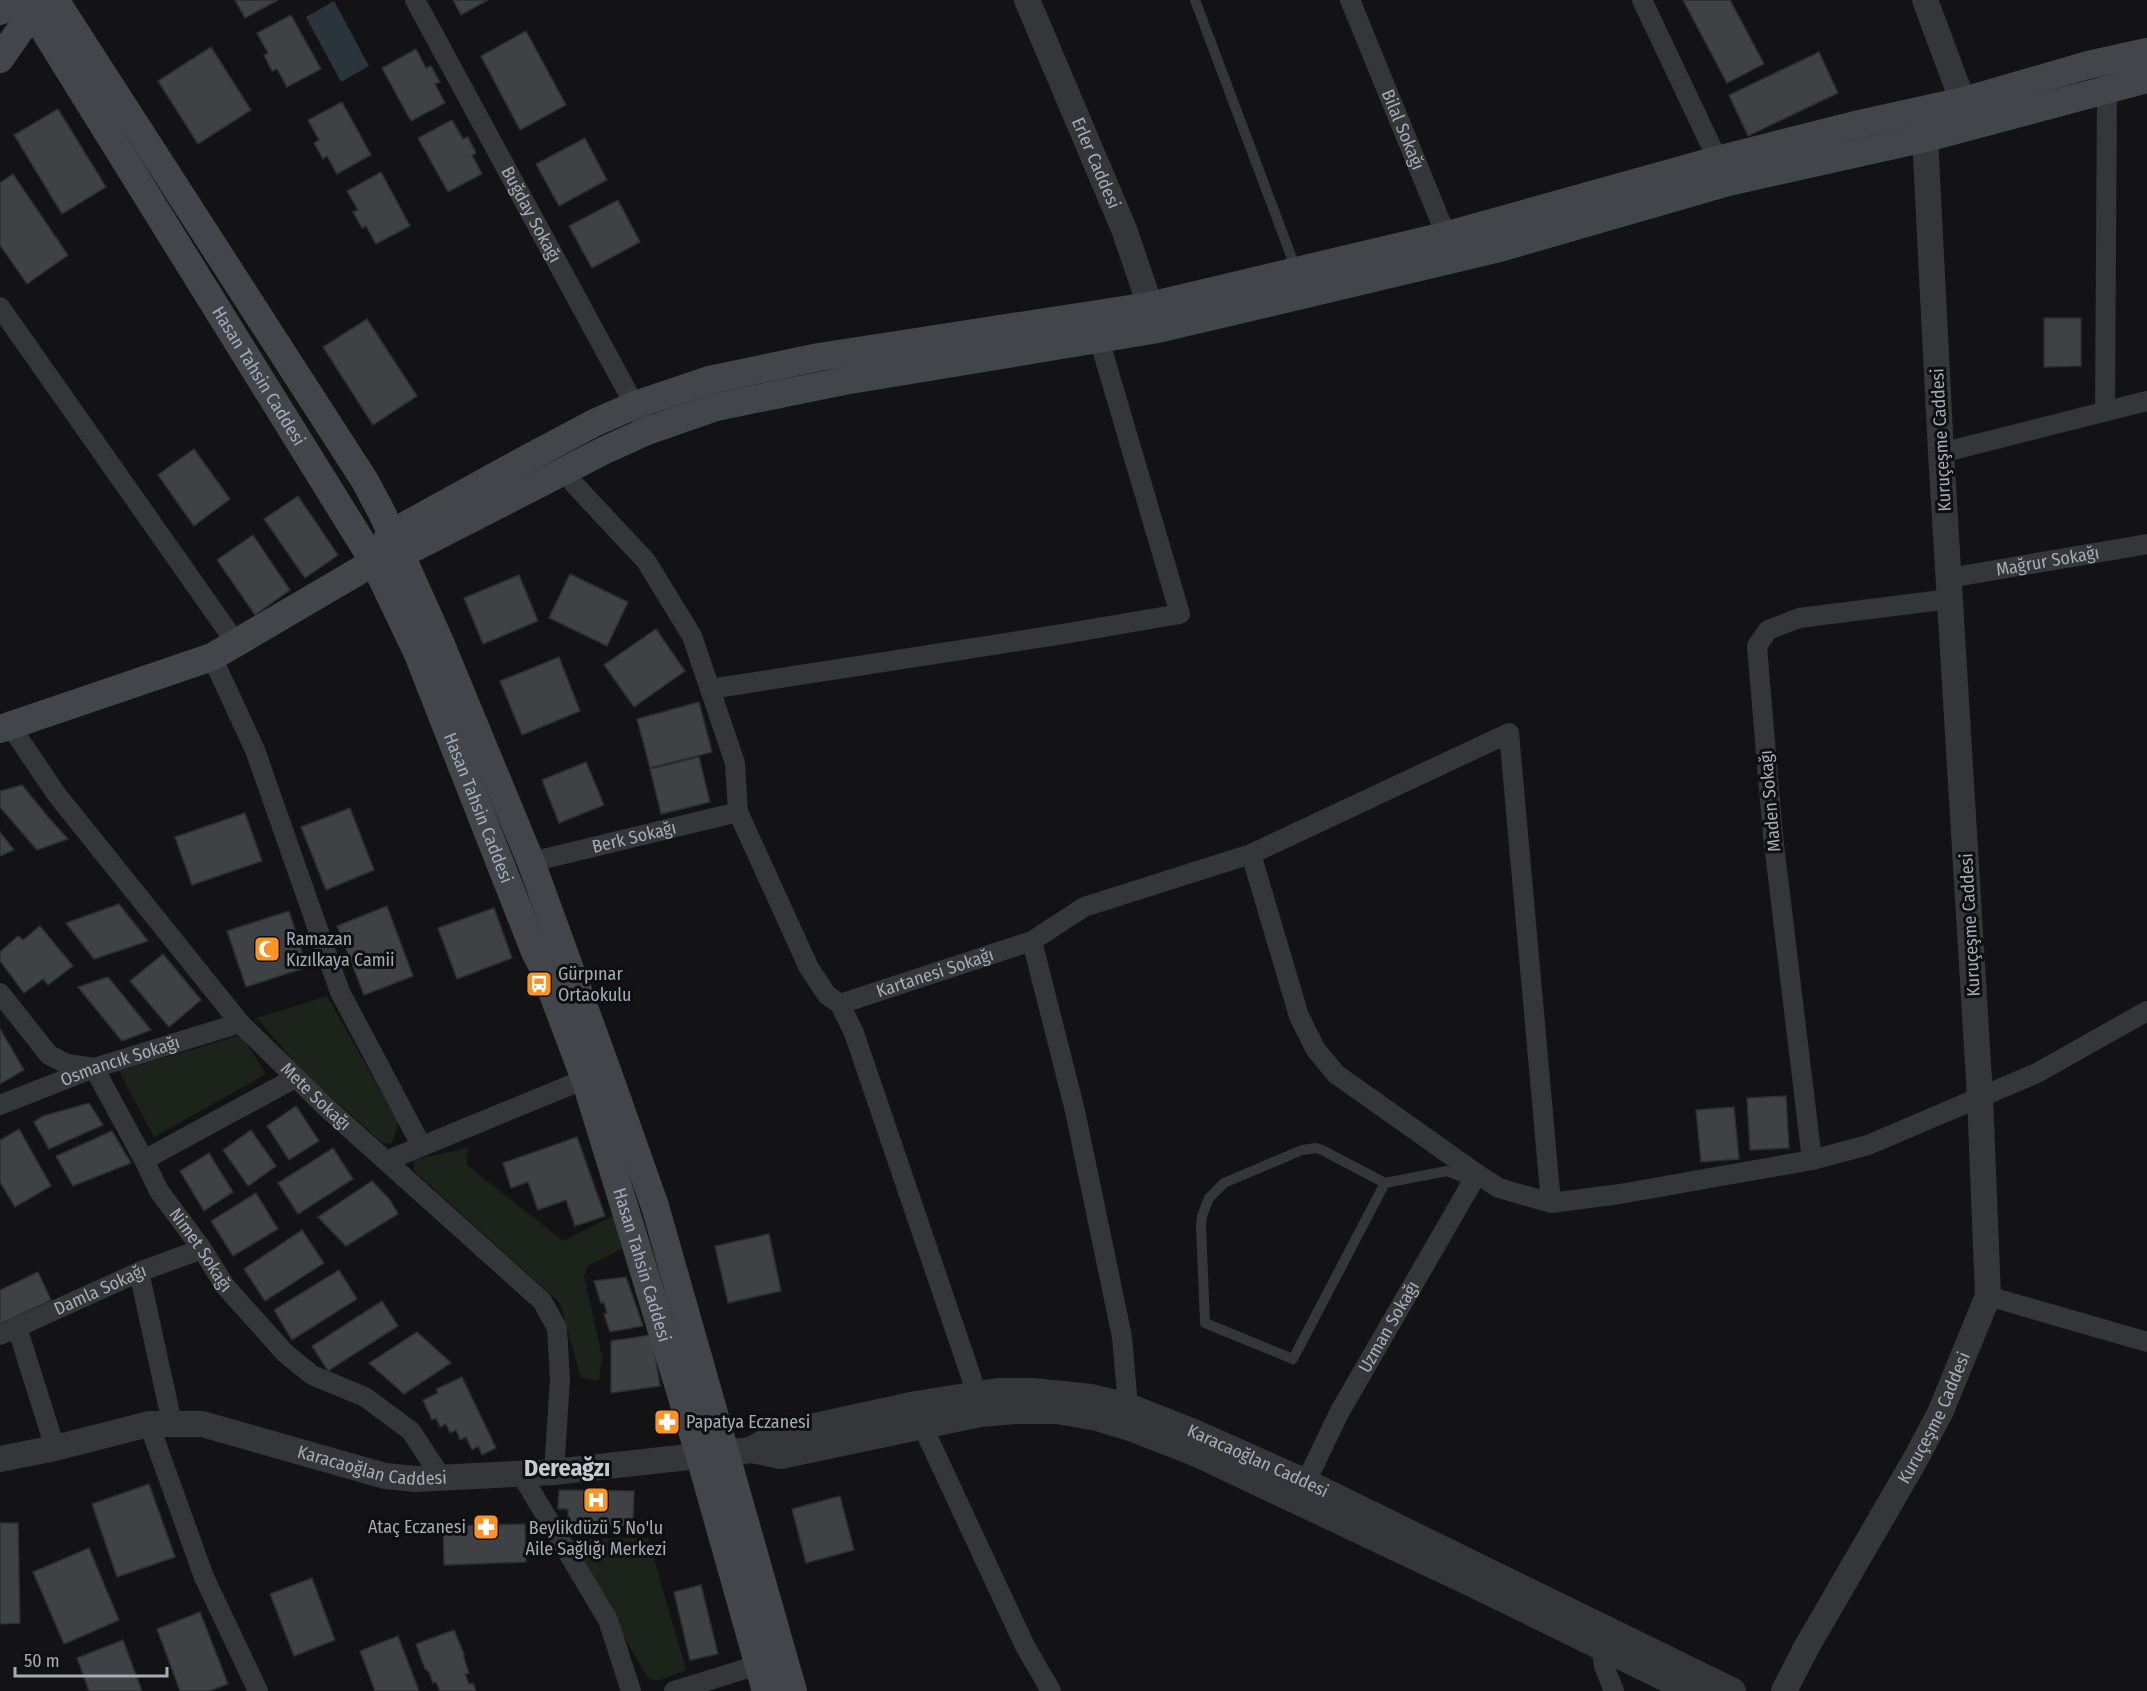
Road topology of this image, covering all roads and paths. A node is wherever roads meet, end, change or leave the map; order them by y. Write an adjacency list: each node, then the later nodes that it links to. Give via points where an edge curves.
1 (7, 0): 9 (main road)
2 (415, 0): 23 (street, Buğday Sokağı)
3 (1027, 0): 20 (street, Erler Caddesi, via 1124,229)
4 (1195, 0): 18 (lane)
5 (1350, 0): 17 (street, Bilal Sokağı)
6 (1642, 0): 16 (street)
7 (1925, 0): 14 (street)
8 (38, 3): 11 (main road); 29 (main road, Hasan Tahsin Caddesi)
9 (0, 10)
10 (2147, 52): 14 (main road, via 2088,65)
11 (0, 59)
12 (2147, 79): 13 (main road)
13 (2107, 89): 14 (main road); 24 (street)
14 (1968, 113): 15 (main road)
15 (1924, 124): 16 (main road); 26 (street, Kuruçeşme Caddesi)
16 (1722, 171): 17 (main road, via 1496,249)
17 (1451, 247): 18 (main road); 20 (main road)
18 (1297, 271): 20 (main road)
19 (0, 307): 31 (street)
20 (1154, 318): 21 (main road); 23 (main road, via 819,357 709,380)
21 (1099, 339): 25 (main road, via 844,381 716,407); 32 (street, via 1180,614)
22 (2147, 401): 24 (street)
23 (634, 405): 25 (street, Buğday Sokağı); 29 (main road, via 594,423)
24 (2105, 412): 26 (street)
25 (647, 431): 29 (main road)
26 (1941, 453): 30 (street, Kuruçeşme Caddesi)
27 (574, 484): 32 (street, via 646,561 692,636)
28 (2147, 544): 30 (street, Mağrur Sokağı)
29 (388, 550): 31 (main road); 36 (main road, Hasan Tahsin Caddesi, via 440,642); 44 (main road, Hasan Tahsin Caddesi, via 417,652)
30 (1950, 589): 45 (street, Kuruçeşme Caddesi); 49 (street, Maden Sokağı, via 1799,618 1768,630 1756,646 1773,836)
31 (224, 650): 33 (main road); 47 (street, via 340,992)
32 (710, 689): 34 (street, via 735,763)
33 (5, 728): 41 (street, Mete Sokağı)
34 (738, 812): 36 (street, Berk Sokağı); 39 (street, via 808,968 827,995)
35 (1251, 854): 37 (street, Kartanesi Sokağı, via 1083,907); 51 (street, via 1299,1016 1316,1050 1336,1074); 53 (street, Kartanesi Sokağı, via 1509,733)
36 (531, 862): 64 (main road, Hasan Tahsin Caddesi, via 655,1206)
37 (1032, 941): 39 (street, Kartanesi Sokağı); 60 (street, via 1075,1111 1122,1337)
38 (0, 993): 42 (street, via 50,1054 67,1064)
39 (840, 1004): 59 (street, via 854,1034)
40 (2147, 1011): 45 (street, via 2037,1073)
41 (240, 1023): 42 (street, Osmancık Sokağı); 43 (street, Mete Sokağı)
42 (94, 1068): 46 (street, Osmancık Sokağı); 48 (street, Nimet Sokağı)
43 (295, 1078): 48 (street); 50 (street, Mete Sokağı)
44 (585, 1079): 47 (street); 64 (main road, Hasan Tahsin Caddesi)
45 (1980, 1097): 49 (street, via 1868,1144); 56 (street, Kuruçeşme Caddesi)
46 (0, 1105)
47 (420, 1145): 50 (street)
48 (144, 1160): 54 (street, Nimet Sokağı, via 159,1191)
49 (1812, 1160): 53 (street)
50 (386, 1161): 66 (street, Mete Sokağı, via 542,1300 557,1328 560,1379)
51 (1475, 1178): 52 (lane, via 1447,1172); 53 (street); 69 (street, Uzman Sokağı, via 1339,1413)
52 (1385, 1183): 52 (lane, via 1316,1148 1302,1150 1224,1183 1209,1198 1202,1216 1205,1323 1293,1359)
53 (1551, 1203)
54 (202, 1249): 55 (street, Damla Sokağı); 68 (street, Nimet Sokağı, via 225,1286 285,1353 312,1375 365,1397 411,1431)
55 (139, 1272): 57 (street, Damla Sokağı); 61 (street)
56 (1988, 1296): 58 (street); 80 (street, Kuruçeşme Caddesi, via 1940,1413)
57 (8, 1331): 63 (street)
58 (2147, 1342)
59 (980, 1404): 60 (street, Karacaoğlan Caddesi, via 997,1391 1033,1391 1091,1397); 62 (street, Karacaoğlan Caddesi); 64 (street, Karacaoğlan Caddesi, via 916,1404 778,1434); 69 (street, Karacaoğlan Caddesi, via 1097,1418)
60 (1128, 1406): 69 (street, Karacaoğlan Caddesi, via 1194,1432)
61 (160, 1423): 63 (street, Karacaoğlan Caddesi); 68 (street, Karacaoğlan Caddesi, via 202,1424 385,1476); 72 (street, via 204,1577)
62 (922, 1425): 64 (street, Karacaoğlan Caddesi, via 781,1456); 76 (street, via 1025,1646)
63 (54, 1448): 65 (street, Karacaoğlan Caddesi)
64 (726, 1453): 66 (street, Karacaoğlan Caddesi); 71 (main road, Hasan Tahsin Caddesi); 75 (main road, Hasan Tahsin Caddesi)
65 (0, 1460)
66 (554, 1472): 67 (street, Karacaoğlan Caddesi)
67 (521, 1474): 68 (street, Karacaoğlan Caddesi); 73 (street, via 608,1620)
68 (441, 1477)
69 (1302, 1491): 70 (street, Karacaoğlan Caddesi)
70 (1605, 1638): 77 (street, via 1604,1666); 78 (street, Karacaoğlan Caddesi); 79 (street, Karacaoğlan Caddesi)
71 (762, 1678): 74 (street)
72 (257, 1691)
73 (631, 1691)
74 (674, 1691)
75 (793, 1691)
76 (1051, 1691)
77 (1614, 1691)
78 (1691, 1691)
79 (1733, 1691)
80 (1784, 1691)

